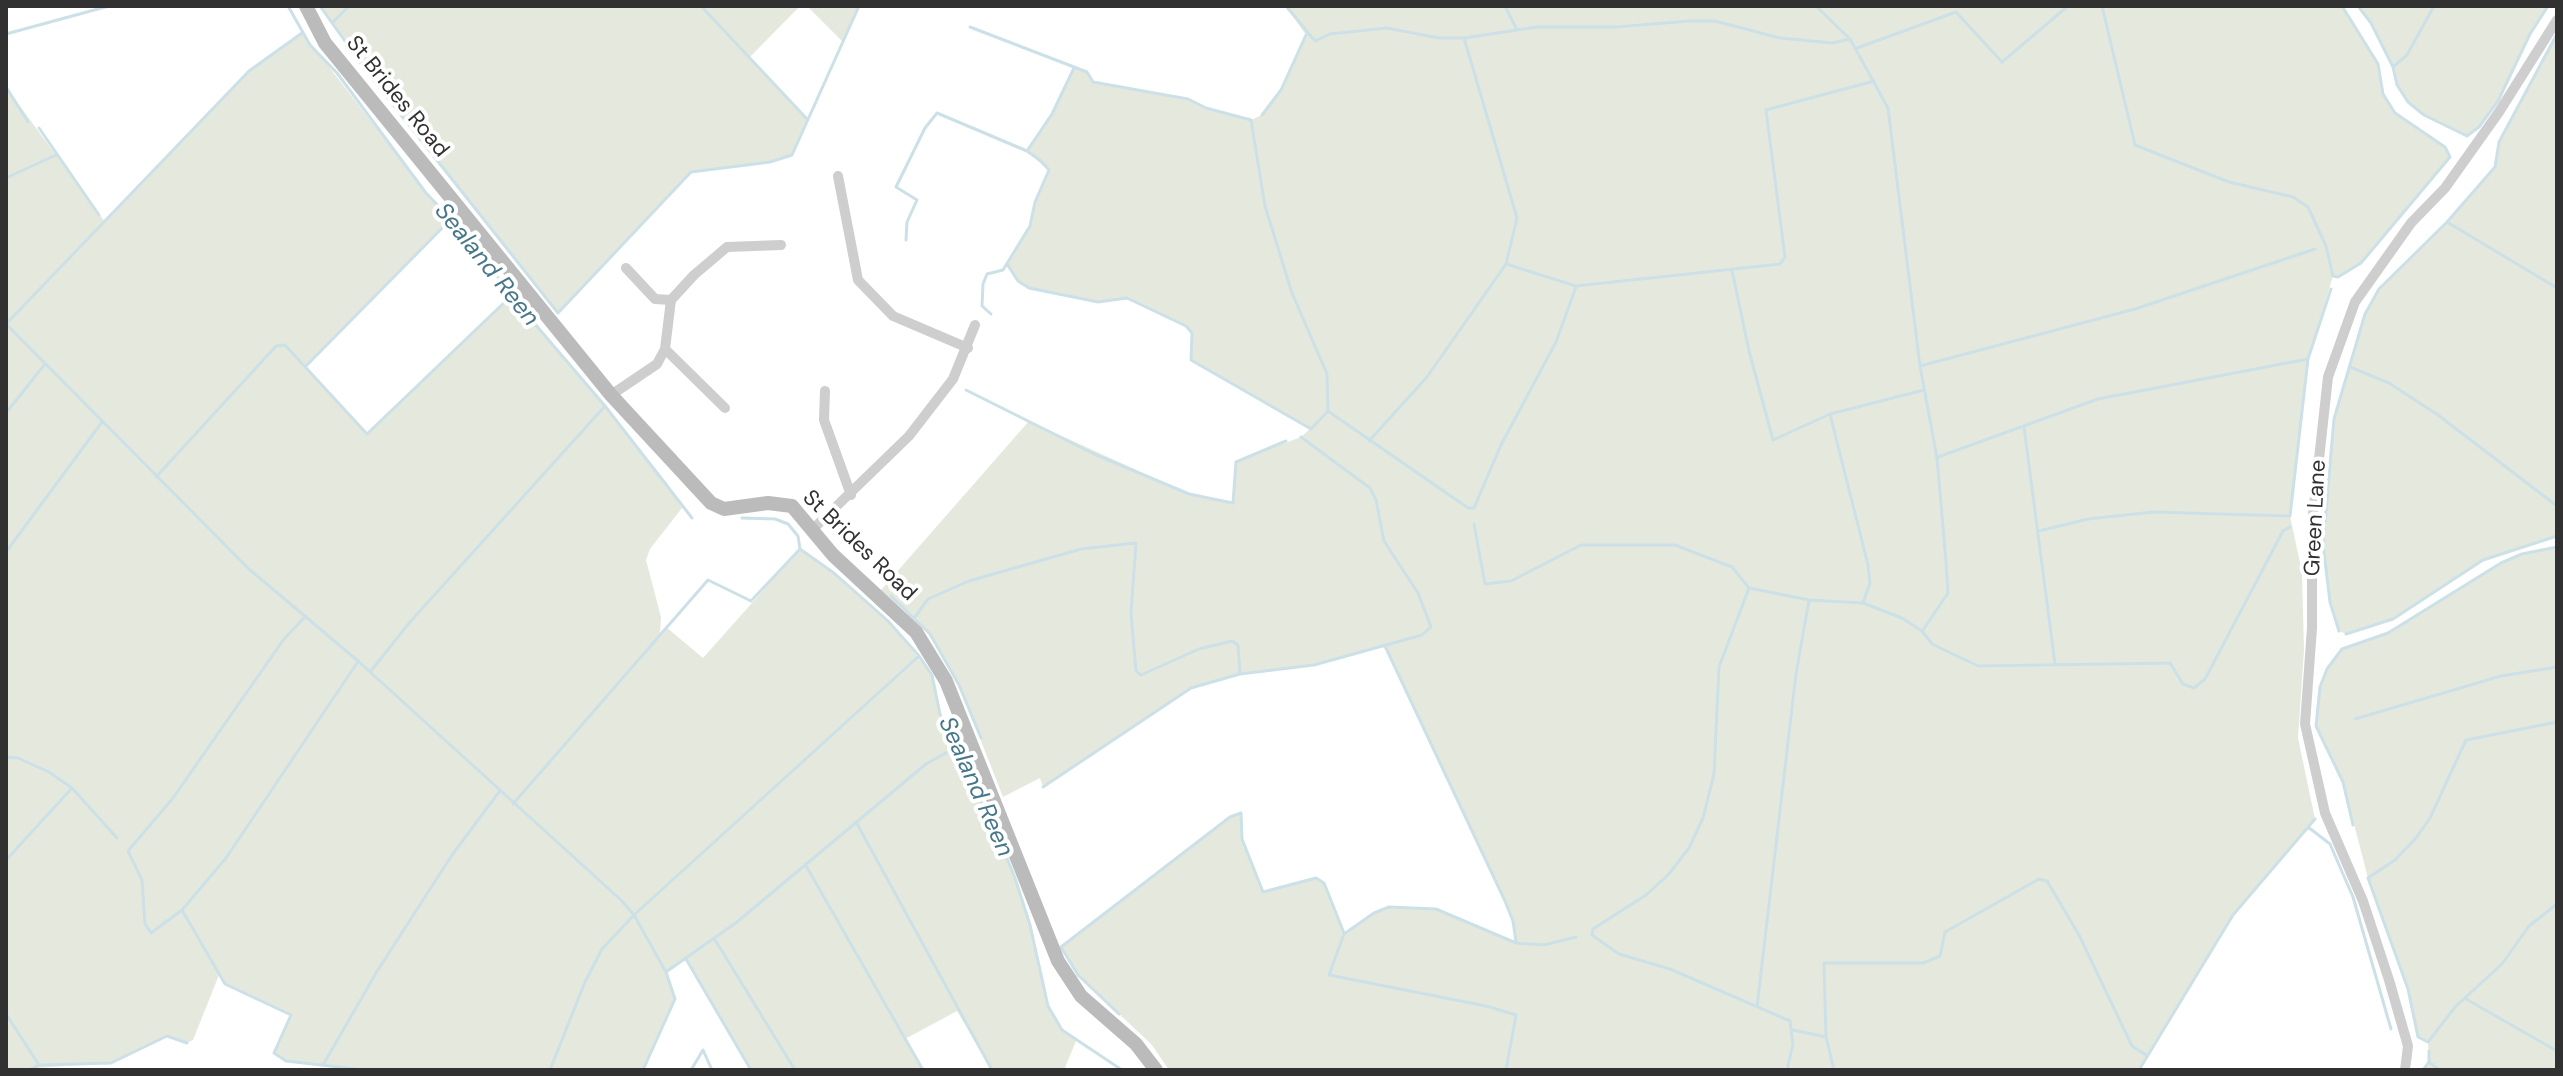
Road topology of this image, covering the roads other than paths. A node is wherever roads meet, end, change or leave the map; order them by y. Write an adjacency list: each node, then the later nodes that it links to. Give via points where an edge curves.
1 (306, 6): 11 (main road, St Brides Road, via 325,43)
2 (2557, 20): 16 (street, Green Lane, via 2445,188 2411,223 2355,302 2328,377 2312,523 2305,724 2325,813 2389,980 2408,1046)
3 (838, 176): 8 (street, via 858,280 893,316)
4 (781, 245): 6 (street, via 727,247)
5 (626, 268): 6 (street, via 655,299)
6 (671, 300): 9 (street)
7 (975, 325): 8 (street)
8 (968, 348): 13 (street, via 953,379 909,436)
9 (665, 349): 11 (street, via 657,364); 12 (street)
10 (825, 391): 13 (street, via 824,420)
11 (611, 395): 14 (main road, St Brides Road, via 711,503 724,509 782,503)
12 (725, 408)
13 (851, 495): 14 (street)
14 (814, 528): 15 (main road, St Brides Road, via 833,555 916,632 933,655 1058,961 1081,996 1136,1044)
15 (1156, 1070)
16 (2405, 1070)

